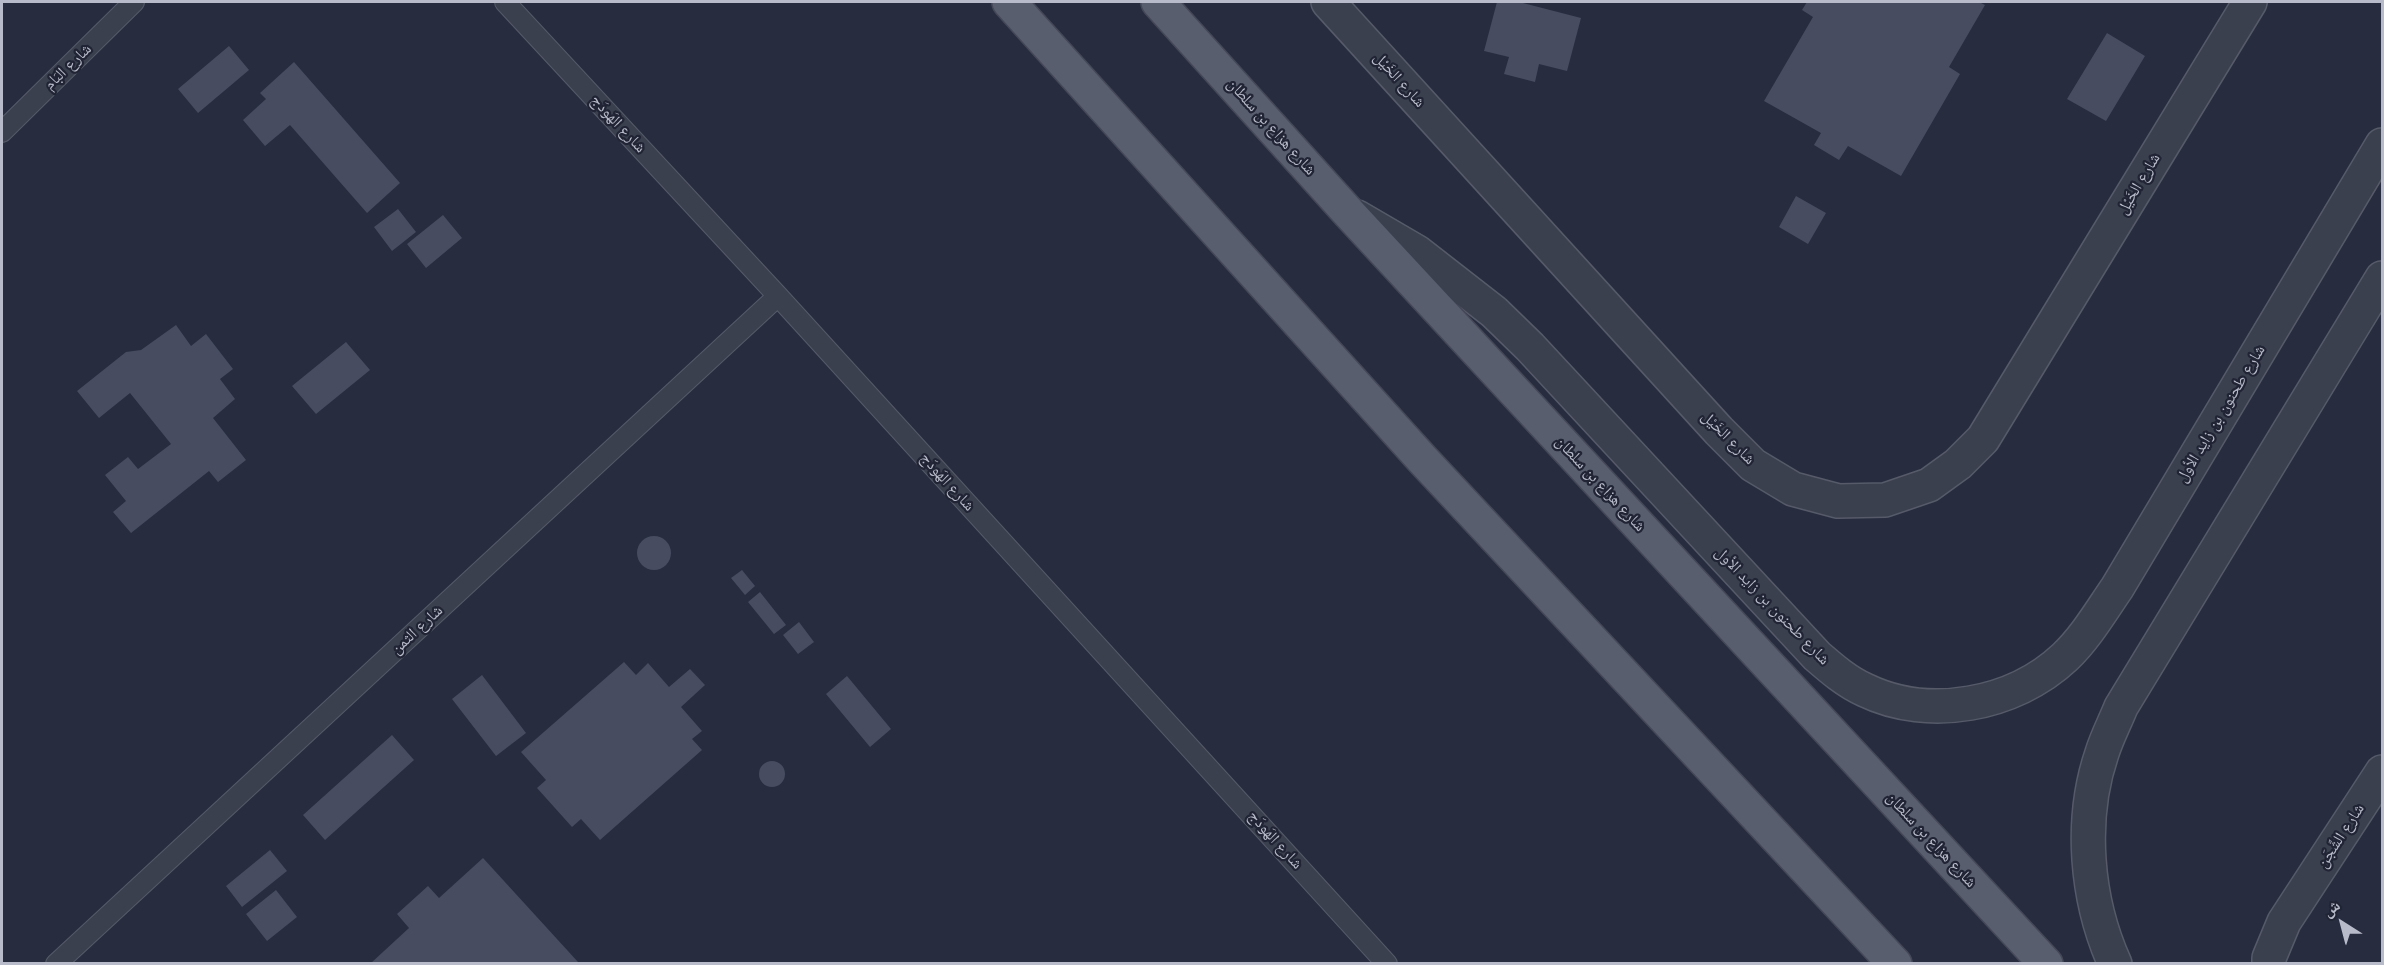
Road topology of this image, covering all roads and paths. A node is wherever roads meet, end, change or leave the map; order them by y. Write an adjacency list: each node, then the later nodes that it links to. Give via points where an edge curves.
1 (134, 2): 7 (lane, شارع البَام)
2 (505, 2): 11 (lane, شارع الهَودَج)
3 (1009, 2): 15 (main road, via 1423,460)
4 (1158, 2): 9 (main road, شارع هزاع بن سلطان)
5 (1328, 2): 6 (street, شارع الخَيْل, via 1753,465 1793,489 1838,501 1885,500 1929,485 1983,439)
6 (2250, 2)
7 (2, 132)
8 (2382, 145): 9 (street, شارع طحنون بن زايد الأول, via 2092,624 2065,657 2030,682 1991,699 1950,706 1907,704 1867,691 1817,656 1494,312 1417,252)
9 (1347, 211): 16 (main road, شارع هزاع بن سلطان)
10 (2382, 278): 17 (street, via 2121,707 2102,754 2092,796 2088,840 2094,898 2104,939)
11 (778, 296): 13 (lane, شارع الثمن); 14 (lane, شارع الهَودَج)
12 (2382, 772): 18 (street, شارع الشَّجَن, via 2284,922)
13 (56, 963)
14 (1387, 963)
15 (1895, 963)
16 (2046, 963)
17 (2115, 963)
18 (2269, 963)

